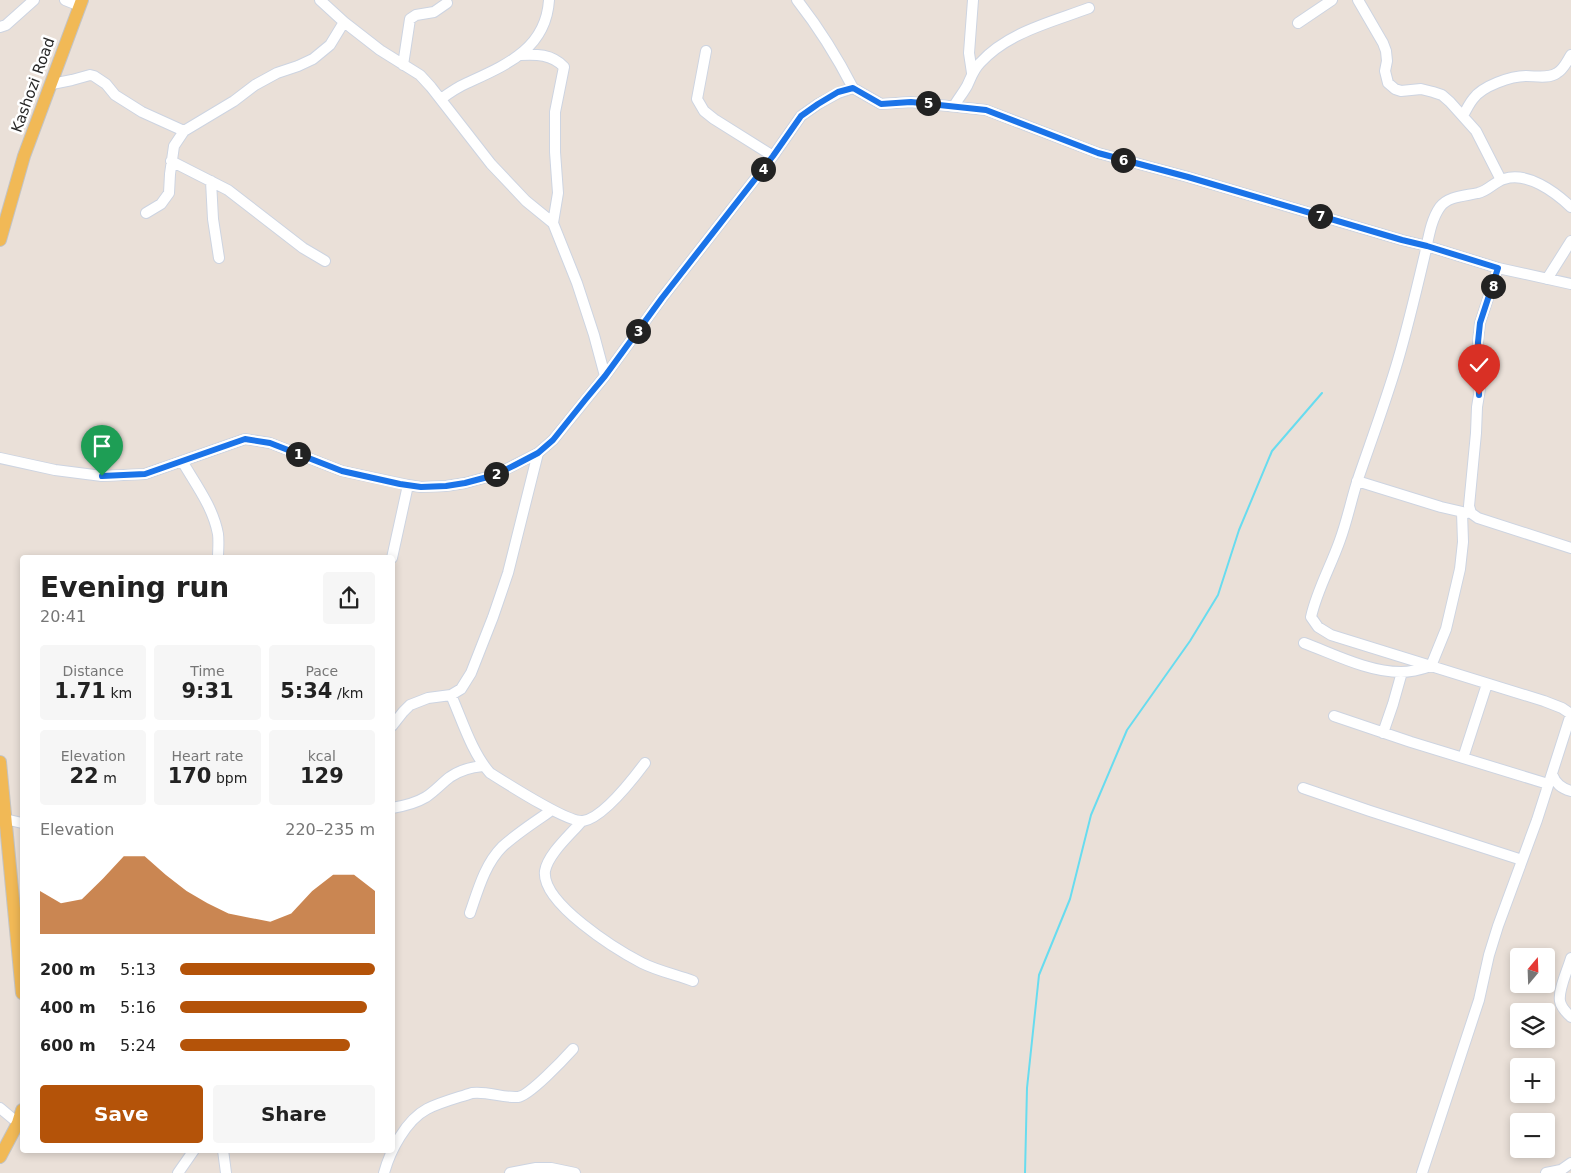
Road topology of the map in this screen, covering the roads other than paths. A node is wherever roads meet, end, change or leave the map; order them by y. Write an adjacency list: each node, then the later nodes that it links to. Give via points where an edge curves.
1 (34, 0): 14 (street)
2 (64, 0): 9 (street)
3 (320, 0): 12 (street)
4 (549, 0): 16 (street, via 548,14 539,35)
5 (798, 0): 21 (street)
6 (973, 0): 19 (street, via 969,53)
7 (1332, 0): 13 (street)
8 (1358, 0): 24 (street, via 1385,48 1388,83 1395,89 1421,89 1442,95)
9 (81, 3): 20 (main road, Kashozi Road)
10 (447, 3): 18 (street, via 434,12 416,14 410,19)
11 (1089, 8): 19 (street, via 1019,34 981,62)
12 (344, 22): 18 (street); 25 (street, via 330,45 313,59 262,81)
13 (1298, 23)
14 (0, 27)
15 (706, 51): 26 (street, via 697,100 700,106 714,119)
16 (520, 55): 22 (street); 32 (street, via 541,54 556,59 564,67 555,112 558,194)
17 (1571, 55): 24 (street, via 1558,73 1517,76 1478,93)
18 (403, 64): 22 (street, via 420,75)
19 (972, 73): 23 (street)
20 (52, 84): 25 (street, via 94,76 130,105); 33 (main road, Kashozi Road, via 24,156)
21 (853, 88): 23 (street, via 881,104 911,102); 26 (street, via 838,92 801,116)
22 (441, 99): 32 (street, via 491,164 526,201)
23 (954, 106): 35 (street, via 986,110 1098,153)
24 (1463, 116): 28 (street, via 1476,131)
25 (184, 131): 27 (street, via 174,146)
26 (773, 156): 41 (street)
27 (171, 160): 29 (street); 31 (street, via 169,193 161,204)
28 (1501, 180): 30 (street, via 1535,182); 35 (street, via 1482,192 1452,198 1440,206)
29 (211, 181): 36 (street); 37 (street)
30 (1571, 207)
31 (146, 214)
32 (553, 223): 41 (street, via 577,283)
33 (0, 240)
34 (1571, 241): 39 (street)
35 (1427, 246): 38 (street); 45 (street, via 1382,412)
36 (220, 258)
37 (325, 261)
38 (1498, 268): 39 (street); 47 (street, via 1480,323 1480,390)
39 (1547, 278): 40 (street)
40 (1571, 284)
41 (605, 376): 42 (street, via 553,440)
42 (538, 453): 46 (street, via 495,475 465,483); 55 (street, via 496,608 471,673 461,688)
43 (0, 458): 44 (street, via 102,476 145,474)
44 (182, 461): 46 (street, via 245,439 270,443 342,471); 49 (street, via 215,520)
45 (1357, 481): 47 (street); 52 (street, via 1341,538 1311,617 1318,627 1331,635)
46 (408, 485): 50 (street)
47 (1467, 513): 48 (street); 52 (street, via 1460,569 1446,629)
48 (1571, 548)
49 (218, 555)
50 (393, 555)
51 (1304, 643): 53 (street, via 1360,664)
52 (1432, 666): 53 (street); 54 (street)
53 (1402, 672): 59 (street)
54 (1487, 684): 56 (street, via 1556,705); 60 (street)
55 (451, 695): 58 (street, via 428,698 410,705); 63 (street)
56 (1571, 714): 64 (street)
57 (1334, 716): 59 (street)
58 (395, 722)
59 (1383, 733): 60 (street)
60 (1463, 758): 64 (street)
61 (0, 762): 69 (main road)
62 (645, 763): 71 (street, via 602,811)
63 (483, 766): 67 (street, via 462,770 425,797); 68 (street)
64 (1550, 779): 66 (street); 72 (street)
65 (1303, 788): 72 (street)
66 (1571, 791)
67 (395, 807)
68 (552, 810): 71 (street); 73 (street, via 501,848 480,883)
69 (3, 812): 70 (street); 74 (main road)
70 (20, 822)
71 (581, 822): 76 (street, via 548,863 545,881 551,892 592,931 621,950 643,963)
72 (1522, 860): 93 (street, via 1498,926 1479,1000)
73 (470, 913)
74 (20, 952)
75 (1571, 958): 77 (street, via 1560,1001)
76 (693, 981)
77 (1571, 1017)
78 (573, 1049): 82 (street, via 523,1096 472,1093 426,1110 412,1122)
79 (0, 1108): 81 (street)
80 (20, 1116): 81 (main road)
81 (18, 1123): 83 (main road)
82 (395, 1147)
83 (1, 1153)
84 (192, 1153): 88 (street)
85 (223, 1153): 89 (street)
86 (392, 1153): 90 (street)
87 (1571, 1163): 94 (street)
88 (178, 1173)
89 (226, 1173)
90 (384, 1173)
91 (510, 1173): 92 (street, via 536,1168)
92 (575, 1173)
93 (1422, 1173)
94 (1546, 1173)

